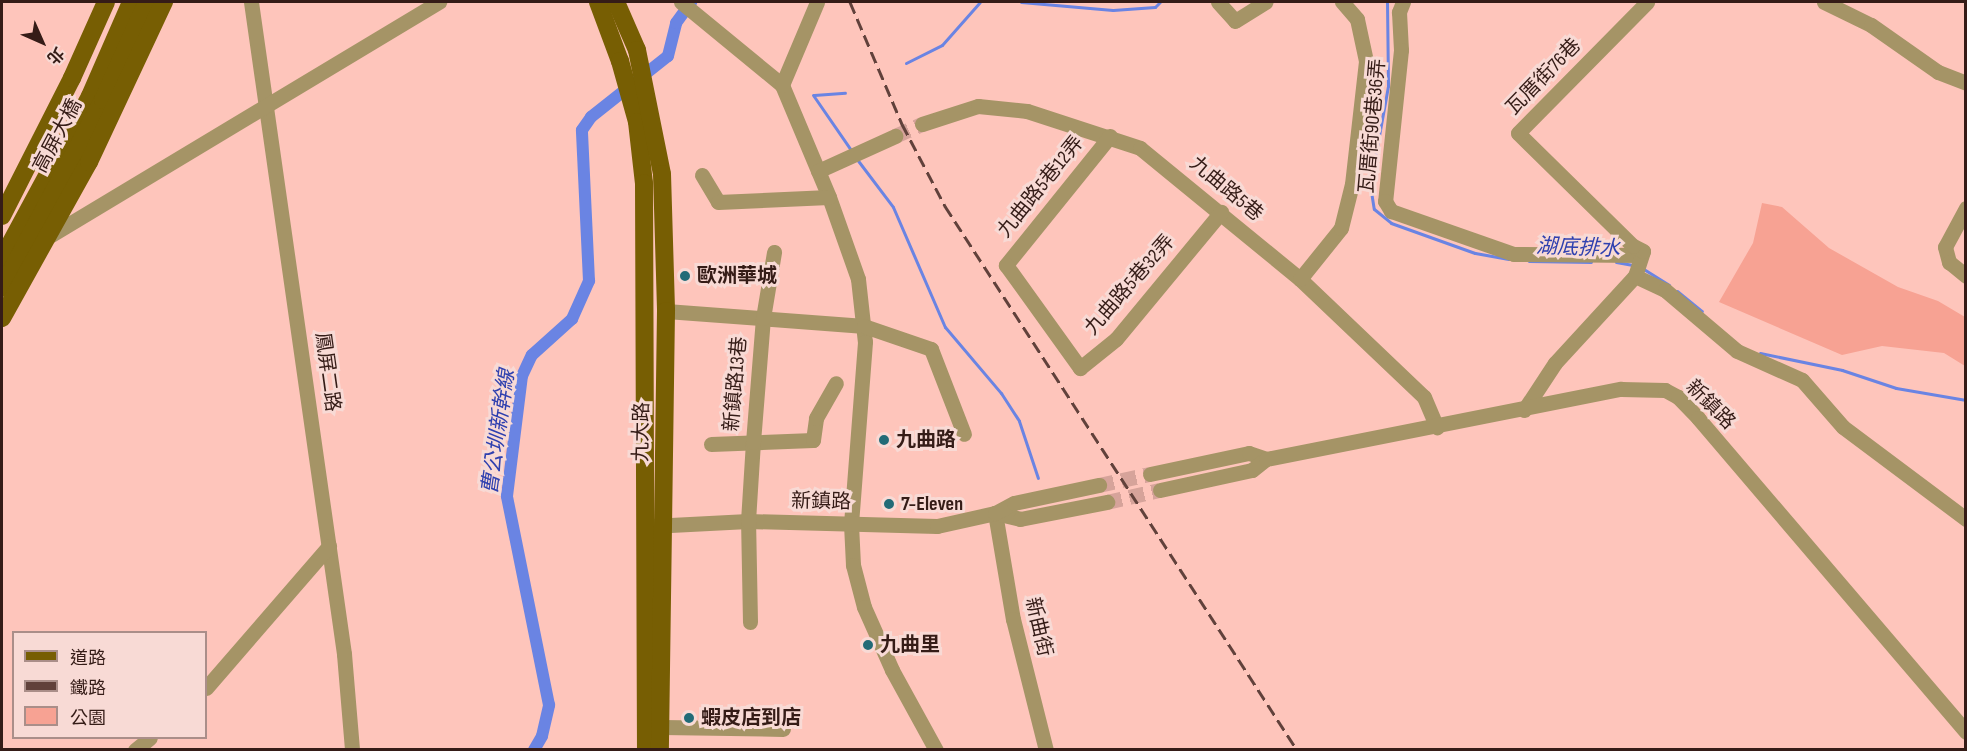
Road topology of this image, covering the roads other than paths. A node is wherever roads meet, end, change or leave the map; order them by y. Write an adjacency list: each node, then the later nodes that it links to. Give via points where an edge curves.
1 (106, 2): 29 (main road, via 63,98)
2 (131, 2): 33 (main road, 高屏大橋, via 90,96)
3 (147, 2): 38 (main road, 高屏大橋, via 102,100)
4 (164, 2): 30 (main road, via 136,67)
5 (251, 2): 19 (street, 鳳屏二路)
6 (439, 2): 19 (street)
7 (598, 2): 20 (main road)
8 (616, 2): 20 (main road, via 636,50)
9 (681, 2): 18 (street)
10 (817, 2): 18 (street)
11 (1218, 2): 12 (street, via 1235,21)
12 (1266, 2)
13 (1342, 2): 37 (street, 瓦厝街90巷36弄, via 1357,20 1366,61 1352,184 1341,228)
14 (1403, 2): 32 (street, 瓦厝街90巷36弄, via 1399,12 1401,50 1385,201 1392,211 1514,254)
15 (1647, 2): 32 (street, 瓦厝街76巷, via 1518,133 1633,246 1643,251)
16 (1824, 2): 17 (street, via 1871,25 1938,72)
17 (1965, 84)
18 (782, 85): 24 (street)
19 (266, 105): 30 (street); 59 (street, 鳳屏二路)
20 (645, 118): 39 (main road, 九大路, via 662,174); 58 (main road, 九大路)
21 (922, 124): 23 (street, 九曲路5巷, via 978,106 1027,111)
22 (895, 136): 24 (street)
23 (1110, 136): 28 (street, 九曲路5巷, via 1159,160); 34 (street, 九曲路5巷12弄)
24 (818, 171): 26 (street)
25 (702, 175): 26 (street, via 718,202)
26 (829, 197): 42 (street, via 858,279)
27 (1965, 208): 36 (street, via 1945,247 1949,262)
28 (1221, 212): 34 (street, 九曲路5巷32弄, via 1116,339 1080,368); 37 (street, 九曲路5巷)
29 (2, 216)
30 (51, 235): 40 (main road)
31 (774, 252): 41 (street, 新鎮路13巷)
32 (1640, 255): 35 (street)
33 (2, 259)
34 (1005, 265)
35 (1635, 276): 44 (street, via 1555,363); 55 (street, via 1665,290 1737,351 1802,380 1843,427)
36 (1965, 276)
37 (1300, 279): 45 (street, 九曲路5巷, via 1424,397)
38 (2, 288)
39 (666, 311): 41 (street); 58 (main road, 九大路)
40 (2, 318)
41 (763, 318): 42 (street); 47 (street, 新鎮路13巷)
42 (864, 326): 46 (street, via 931,349); 57 (street, via 864,389)
43 (836, 383): 47 (street, via 816,418 813,440)
44 (1524, 410): 45 (street, 新鎮路); 64 (street, 新鎮路, via 1621,389 1652,387 1678,397)
45 (1437, 427): 49 (street, 新鎮路)
46 (964, 434)
47 (753, 442): 48 (street); 56 (street, 新鎮路13巷)
48 (711, 444)
49 (1266, 459): 50 (street, 新鎮路, via 1249,453); 52 (street, 新鎮路, via 1252,470)
50 (1150, 474)
51 (1099, 485): 54 (street, 新鎮路, via 1014,503)
52 (1160, 490)
53 (1107, 502): 54 (street, 新鎮路, via 1020,519)
54 (995, 513): 57 (street, 新鎮路, via 937,526); 71 (street, 新曲街, via 1013,619)
55 (1965, 519)
56 (748, 521): 57 (street, 新鎮路); 58 (street, 新鎮路); 60 (street, 新鎮路13巷)
57 (851, 524): 70 (street, via 853,565 864,607 892,670)
58 (655, 526): 62 (main road, 九大路); 68 (main road, 九大路)
59 (329, 546): 61 (street); 67 (street, 鳳屏二路)
60 (750, 622)
61 (207, 687)
62 (662, 727): 63 (street); 69 (main road, 九大路)
63 (783, 729)
64 (1965, 732)
65 (149, 739): 66 (street)
66 (135, 750)
67 (352, 750)
68 (646, 750)
69 (660, 750)
70 (936, 750)
71 (1046, 750)

